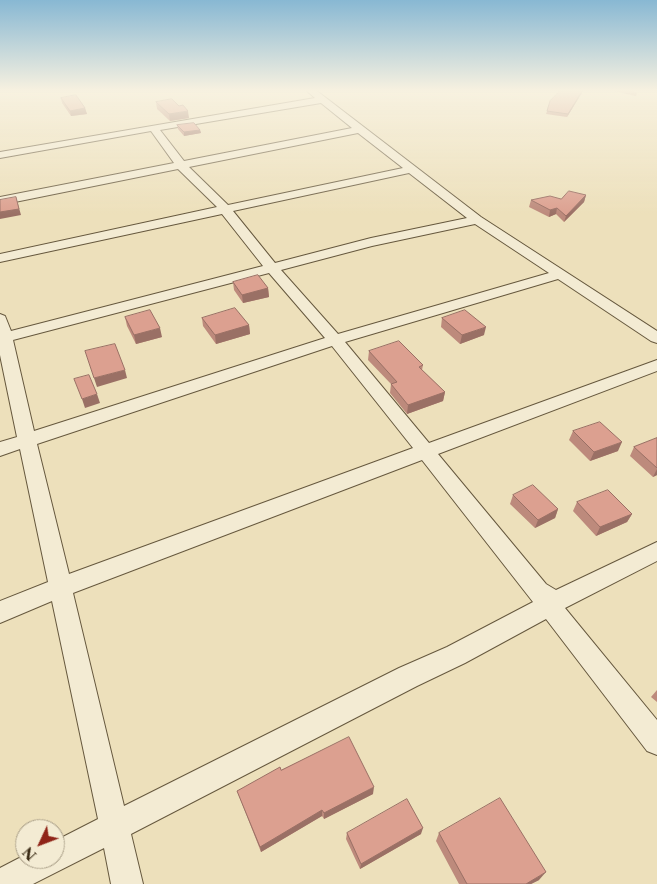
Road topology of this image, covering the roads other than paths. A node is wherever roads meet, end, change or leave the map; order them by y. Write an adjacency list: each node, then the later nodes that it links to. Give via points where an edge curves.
1 (129, 132): 5 (street)
2 (156, 132): 6 (street)
3 (345, 132): 6 (street)
4 (365, 132): 7 (street)
5 (0, 155)
6 (182, 166): 8 (street); 9 (street)
7 (411, 168): 9 (street); 10 (street)
8 (0, 201)
9 (225, 209): 11 (street); 12 (street)
10 (478, 220): 12 (street, via 371,242); 13 (street)
11 (0, 258)
12 (272, 268): 14 (street); 16 (street)
13 (560, 274): 15 (street); 16 (street)
14 (2, 332): 18 (street)
15 (657, 338)
16 (335, 340): 18 (street); 20 (street)
17 (657, 366): 20 (street)
18 (28, 440): 19 (street); 22 (street)
19 (0, 449)
20 (426, 451): 22 (street); 23 (street)
21 (657, 551): 23 (street)
22 (61, 587): 24 (street); 26 (street)
23 (547, 599): 25 (street); 26 (street, via 456,655)
24 (0, 612)
25 (657, 741)
26 (115, 827): 27 (street); 30 (street)
27 (65, 852)
28 (30, 869): 29 (street)
29 (1, 884)
30 (128, 884)

